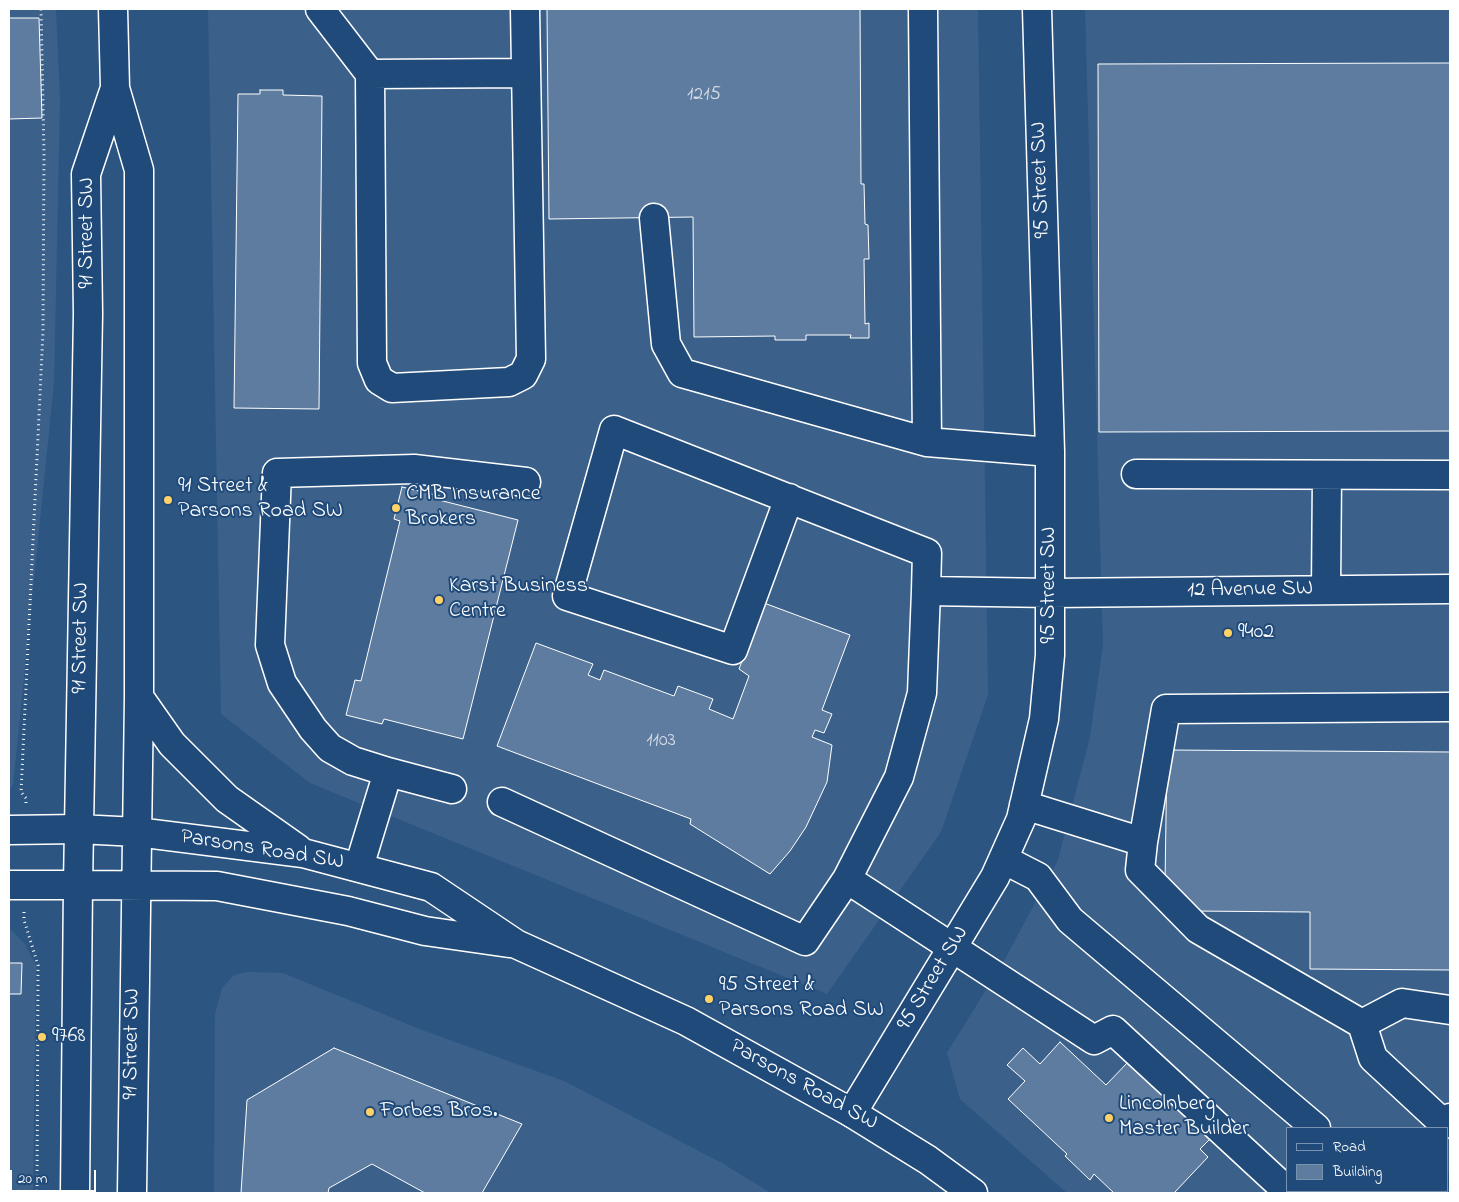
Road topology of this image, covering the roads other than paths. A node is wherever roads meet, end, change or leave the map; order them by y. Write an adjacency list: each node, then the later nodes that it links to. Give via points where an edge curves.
1 (114, 9): 8 (main road, 91 Street SW)
2 (320, 9): 7 (main road)
3 (525, 9): 6 (main road)
4 (923, 9): 10 (main road)
5 (1037, 9): 11 (main road, 95 Street SW)
6 (526, 73): 7 (main road); 7 (main road, via 531,359 523,375 509,382 392,388 379,380 372,362)
7 (370, 74)
8 (115, 88): 21 (main road, 91 Street SW, via 139,170); 27 (main road, 91 Street SW, via 86,174 88,314)
9 (654, 218): 10 (main road, via 666,344 682,373)
10 (927, 442): 11 (main road)
11 (1050, 452): 20 (main road, 95 Street SW)
12 (1136, 474): 13 (main road)
13 (1326, 475): 14 (main road); 18 (main road)
14 (1450, 475)
15 (526, 482): 23 (main road, via 414,469 277,473 270,645 282,683 330,748 353,761)
16 (789, 498): 16 (main road, via 614,430 567,596 733,650); 19 (main road, via 928,553)
17 (1450, 589): 18 (main road, 12 Avenue SW)
18 (1326, 590): 20 (main road, 12 Avenue SW)
19 (926, 591): 20 (main road, 12 Avenue SW); 34 (main road, via 920,703 899,777)
20 (1051, 593): 26 (main road, 95 Street SW, via 1044,719)
21 (139, 697): 29 (main road, 91 Street SW); 31 (main road, via 172,744 227,799)
22 (1450, 707): 30 (main road, via 1166,709)
23 (388, 772): 24 (main road); 33 (main road)
24 (452, 789)
25 (502, 802): 34 (main road, via 805,941)
26 (1024, 805): 30 (main road); 32 (main road, 95 Street SW)
27 (79, 829): 28 (main road, Parsons Road SW); 29 (main road, Parsons Road SW); 37 (main road, 91 Street SW)
28 (9, 830)
29 (137, 832): 31 (main road, Parsons Road SW); 35 (main road, 91 Street SW)
30 (1143, 842): 41 (main road, via 1140,870 1198,930)
31 (303, 853): 33 (main road, Parsons Road SW)
32 (1003, 859): 39 (main road, 95 Street SW, via 996,877); 44 (main road, via 1038,878 1070,920)
33 (359, 867): 38 (main road, Parsons Road SW, via 431,887)
34 (847, 879): 39 (main road)
35 (136, 884): 37 (main road, Parsons Road SW); 38 (main road, Parsons Road SW, via 217,886 348,911 425,931); 47 (main road, 91 Street SW)
36 (9, 885): 37 (main road, Parsons Road SW)
37 (78, 885): 46 (main road, 91 Street SW)
38 (516, 944): 42 (main road, Parsons Road SW, via 686,1021)
39 (953, 947): 42 (main road, 95 Street SW); 45 (main road, via 1094,1040 1113,1030)
40 (1450, 1010): 41 (main road, via 1402,1003)
41 (1362, 1024): 43 (main road, via 1373,1058 1444,1124)
42 (852, 1113): 48 (main road, Parsons Road SW, via 928,1160)
43 (1450, 1118)
44 (1315, 1127)
45 (1286, 1188)
46 (75, 1193)
47 (132, 1193)
48 (973, 1193)

